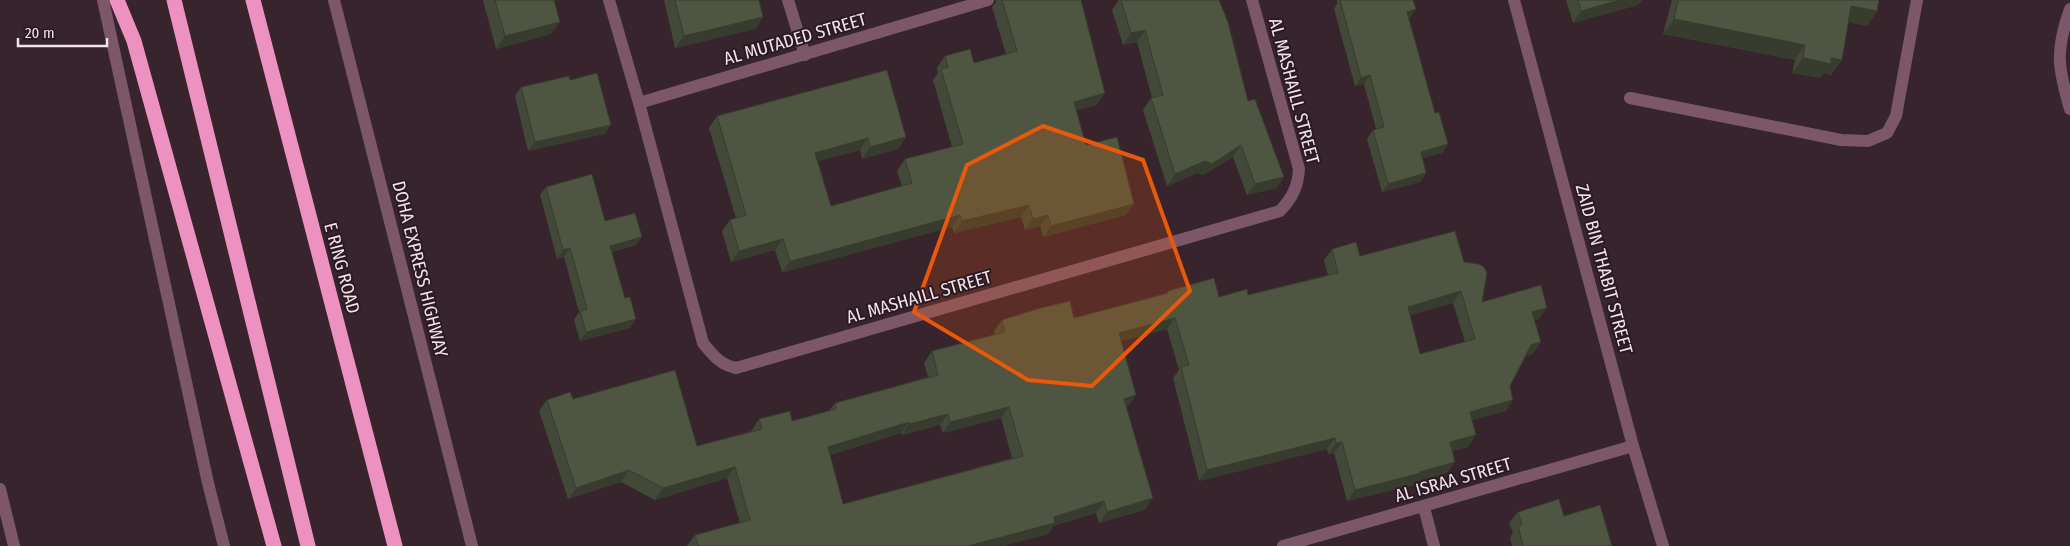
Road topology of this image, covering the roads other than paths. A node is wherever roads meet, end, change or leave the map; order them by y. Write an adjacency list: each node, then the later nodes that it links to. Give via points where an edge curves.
1 (103, 0): 21 (street)
2 (116, 0): 22 (highway, via 134,42)
3 (174, 0): 23 (highway)
4 (253, 0): 24 (highway, E RING ROAD)
5 (334, 0): 25 (street, DOHA EXPRESS HIGHWAY)
6 (609, 0): 15 (street, AL MASHAILL STREET)
7 (788, 0): 13 (street)
8 (988, 0): 13 (street, AL MUTADED STREET)
9 (1252, 0): 15 (street, AL MASHAILL STREET, via 1299,169 1298,185 1280,211 736,368 719,362 703,343)
10 (1514, 0): 17 (street, ZAID BIN THABIT STREET)
11 (1917, 0): 14 (street, via 1896,116 1887,133 1868,141 1841,140)
12 (2070, 9): 16 (street, via 2058,53)
13 (805, 55): 15 (street, AL MUTADED STREET)
14 (1630, 98)
15 (639, 103)
16 (2070, 109)
17 (1633, 446): 19 (street, AL ISRAA STREET); 28 (street, ZAID BIN THABIT STREET)
18 (0, 489): 20 (street)
19 (1424, 507): 26 (street, AL ISRAA STREET); 27 (street)
20 (14, 546)
21 (224, 546)
22 (274, 546)
23 (308, 546)
24 (395, 546)
25 (472, 546)
26 (1283, 546)
27 (1434, 546)
28 (1663, 546)

